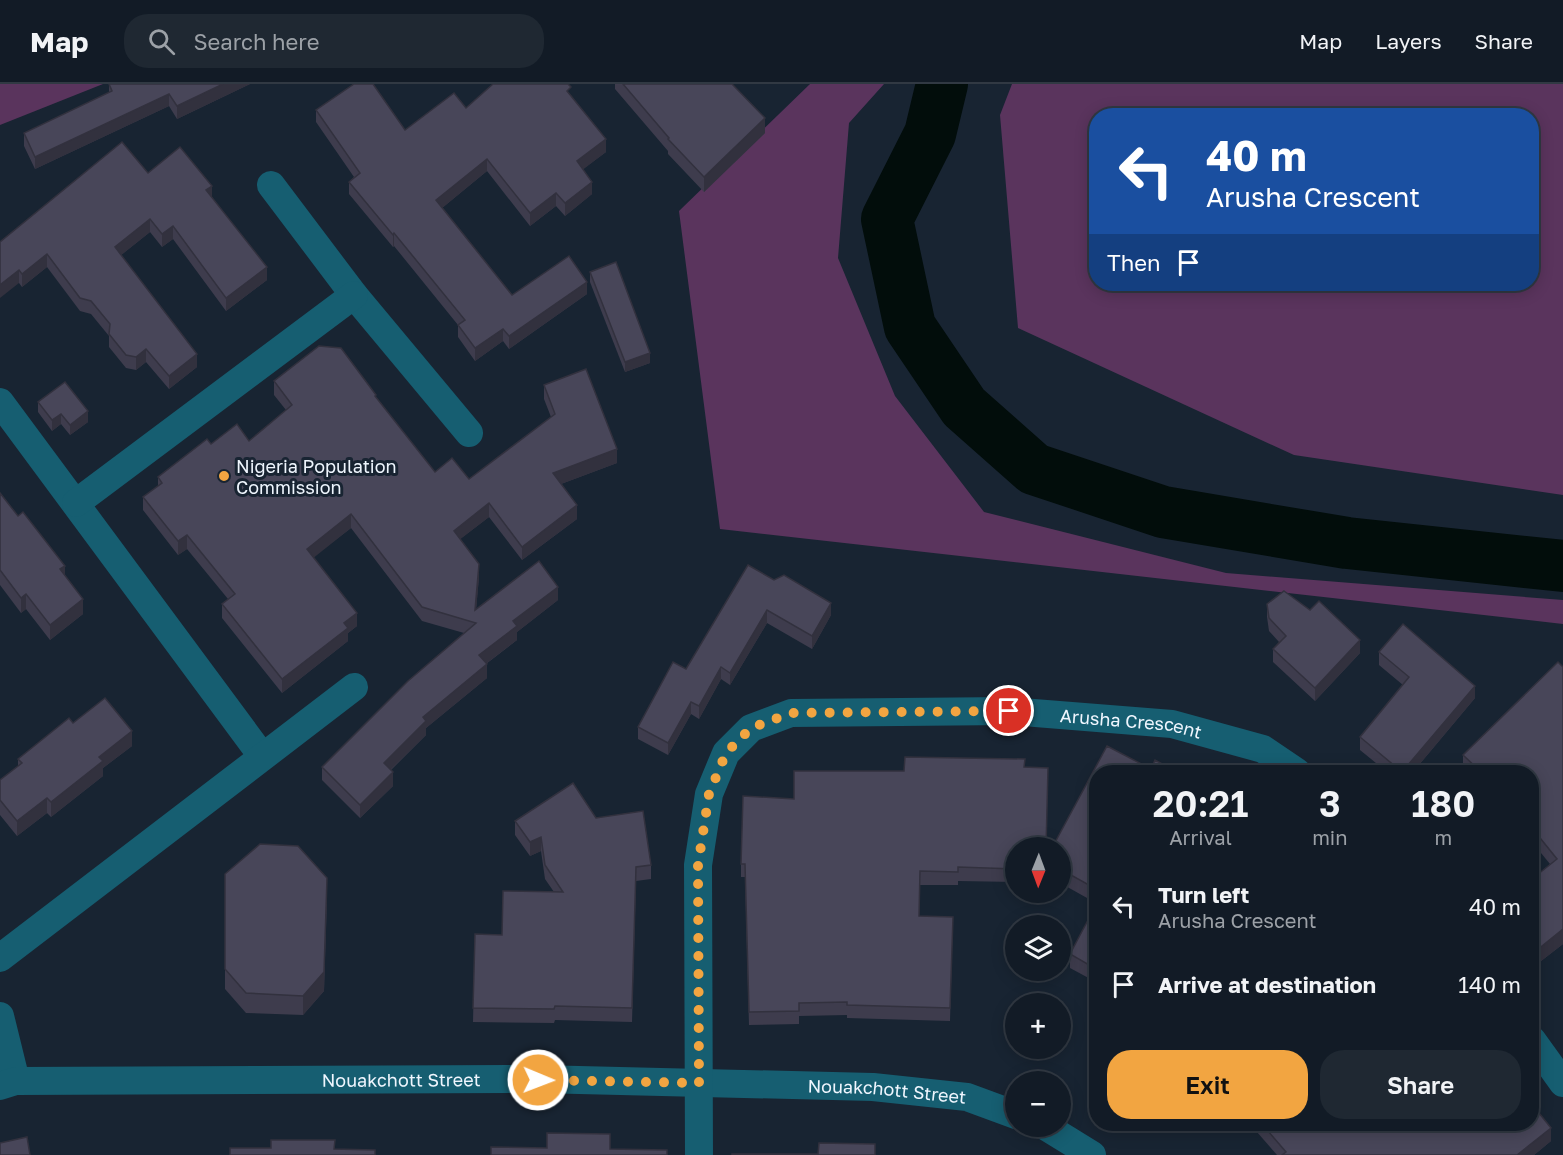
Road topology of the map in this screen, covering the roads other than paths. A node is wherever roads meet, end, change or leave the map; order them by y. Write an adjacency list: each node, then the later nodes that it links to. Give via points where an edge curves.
1 (271, 185): 2 (street)
2 (354, 295): 4 (street); 5 (street)
3 (0, 402): 5 (street)
4 (469, 434)
5 (76, 503): 7 (street)
6 (354, 687): 7 (street)
7 (262, 756): 9 (street)
8 (1287, 765): 13 (street, Arusha Crescent, via 1263,749 1172,724 1009,711 791,713 751,728 726,753 709,794 698,865)
9 (0, 958)
10 (0, 1016): 12 (street)
11 (1539, 1050): 14 (street)
12 (8, 1083): 13 (street, Nouakchott Street, via 538,1080)
13 (699, 1083): 15 (street, Nouakchott Street, via 873,1087 967,1097); 17 (street, Arusha Crescent)
14 (1563, 1083)
15 (1005, 1111)
16 (1063, 1137): 18 (street)
17 (699, 1155)
18 (1092, 1155)

